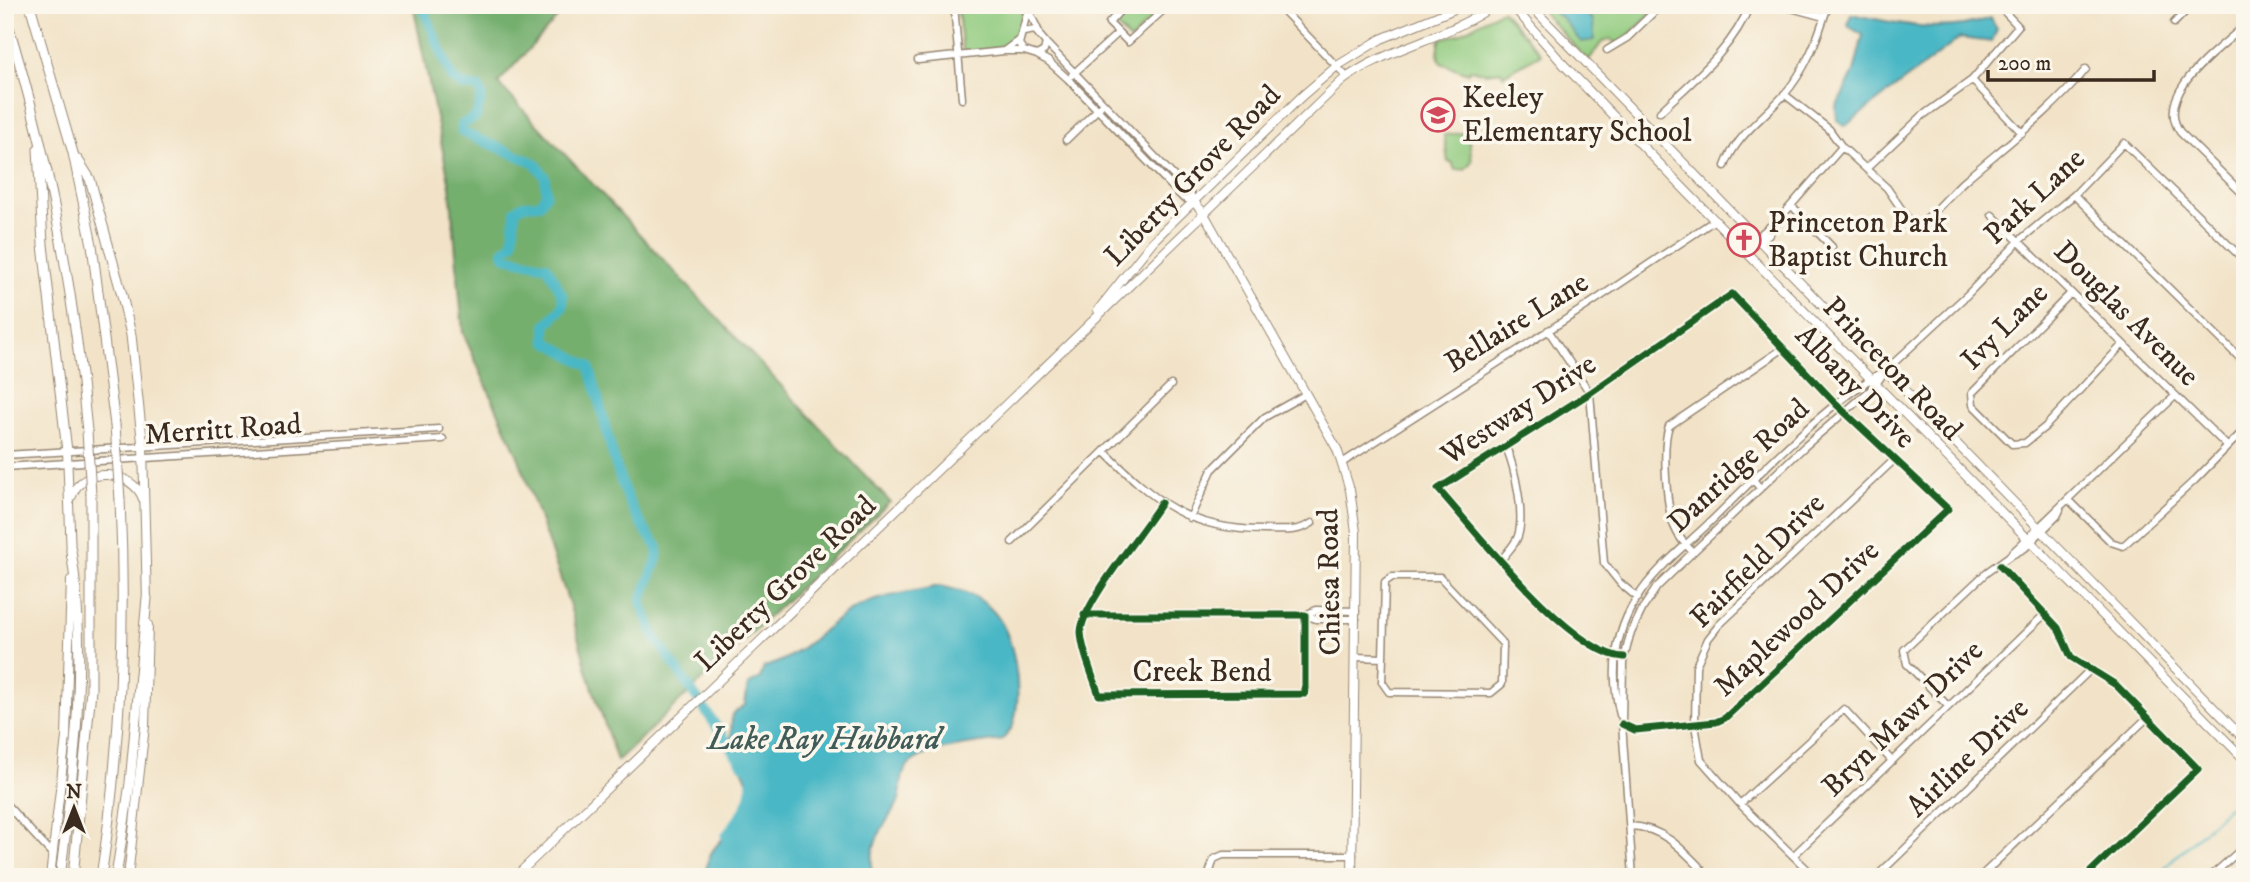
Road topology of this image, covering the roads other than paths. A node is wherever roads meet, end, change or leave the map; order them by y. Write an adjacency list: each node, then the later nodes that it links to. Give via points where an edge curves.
1 (30, 5): 49 (highway)
2 (954, 5): 30 (street)
3 (1125, 5): 23 (street, via 1109,23)
4 (1169, 5): 23 (street, via 1133,40 1124,41)
5 (1278, 5): 32 (street)
6 (1464, 5): 32 (main road, Liberty Grove Road, via 1381,39)
7 (1494, 5): 35 (main road, Liberty Grove Road, via 1439,34 1385,54)
8 (1512, 5): 46 (main road, Princeton Road)
9 (1530, 5): 43 (main road, Princeton Road)
10 (1661, 5): 26 (street, via 1627,38)
11 (1750, 5): 42 (street, via 1720,54)
12 (1780, 5): 18 (street)
13 (1828, 5): 18 (street)
14 (1998, 5): 37 (street, via 2018,26)
15 (2192, 5): 19 (street)
16 (1028, 7): 21 (street); 22 (street)
17 (5, 15): 44 (highway)
18 (1824, 17): 38 (street, via 1808,60)
19 (2174, 23)
20 (2245, 25): 53 (street, via 2182,85 2172,104 2180,132)
21 (1024, 32): 22 (street); 24 (street)
22 (1039, 32): 25 (street)
23 (1116, 34): 34 (street)
24 (1019, 40): 27 (street); 28 (street)
25 (1046, 43): 29 (street); 34 (street)
26 (1607, 50)
27 (1004, 51): 28 (street); 30 (street)
28 (1024, 51): 29 (street)
29 (1037, 55): 36 (street)
30 (959, 56): 31 (street); 39 (street)
31 (918, 60)
32 (1337, 66): 35 (street); 54 (main road, Liberty Grove Road)
33 (2085, 69): 45 (street, via 2076,84)
34 (1074, 73): 36 (street); 40 (street)
35 (1347, 78): 56 (main road, Liberty Grove Road)
36 (1068, 79): 41 (street)
37 (1972, 79): 45 (street); 51 (street, via 1922,116)
38 (1784, 94): 48 (street, via 1829,129); 50 (street, via 1731,149)
39 (962, 99)
40 (1104, 104): 41 (street); 54 (street)
41 (1097, 110): 47 (street); 54 (street, via 1183,198)
42 (1660, 112)
43 (1645, 125): 46 (main road); 60 (main road, Princeton Road)
44 (37, 130): 87 (highway, via 43,245); 145 (highway, bridge, via 66,266 91,495 91,690)
45 (2022, 133): 51 (street, via 1921,224 1913,226)
46 (1637, 138): 58 (main road, Princeton Road)
47 (1066, 139)
48 (1842, 147): 51 (street); 55 (street)
49 (73, 153): 85 (highway, via 90,179 122,295); 146 (highway, bridge, via 93,245 120,500 123,618)
50 (1725, 166)
51 (1867, 168)
52 (2074, 195): 59 (street, Park Lane); 63 (street, Park Lane, via 2124,143); 72 (street)
53 (2245, 196)
54 (1193, 201): 56 (main road, Chiesa Road); 67 (main road, Liberty Grove Road, via 1153,241)
55 (1792, 206): 60 (street); 61 (street)
56 (1203, 212): 67 (main road, Liberty Grove Road); 77 (main road, Chiesa Road)
57 (1992, 215): 59 (street, Douglas Avenue)
58 (1715, 220): 62 (main road, Princeton Road); 68 (street, Bellaire Lane)
59 (2020, 240): 65 (street, Douglas Avenue); 73 (street, Park Lane)
60 (1759, 241): 62 (street); 66 (main road, Princeton Road)
61 (1832, 247)
62 (1748, 252): 69 (main road, Princeton Road)
63 (2245, 261)
64 (1732, 294): 71 (street, Albany Drive); 76 (street, Westway Drive)
65 (2070, 294): 70 (street, Douglas Avenue); 70 (street, Ivy Lane, via 1972,393 1973,405 2012,444 2025,443 2045,427)
66 (1834, 319): 69 (main road); 73 (main road, Princeton Road)
67 (1088, 324): 149 (main road, Liberty Grove Road)
68 (1548, 330): 76 (street); 93 (street, Bellaire Lane)
69 (1822, 330): 74 (main road, Princeton Road)
70 (2123, 344): 78 (street, Douglas Avenue)
71 (1784, 348): 79 (street, Albany Drive); 108 (street, via 1670,426 1665,444 1671,519)
72 (2245, 363)
73 (1885, 371): 74 (street, Danridge Road); 105 (main road, Princeton Road)
74 (1873, 381): 79 (street, Danridge Road); 80 (street, Danridge Road); 106 (main road, Princeton Road)
75 (1171, 385): 88 (street)
76 (1590, 393): 86 (street, Westway Drive); 113 (street, via 1604,563)
77 (1306, 394): 93 (main road, Chiesa Road); 103 (street, via 1265,417 1212,470)
78 (2175, 396): 84 (street, Douglas Avenue); 98 (street)
79 (1838, 406): 80 (street, Albany Drive); 96 (street, Danridge Road)
80 (1846, 411): 91 (street, Albany Drive); 97 (street, Danridge Road)
81 (439, 429): 85 (street, Merritt Road)
82 (2245, 429): 84 (street)
83 (443, 439): 90 (street, Merritt Road)
84 (2228, 446): 98 (street, via 2123,546 2111,542)
85 (143, 447): 87 (street, Merritt Road); 90 (main road)
86 (1506, 447): 111 (street, via 1515,470 1520,524 1514,544); 111 (street, Westway Drive, via 1438,489)
87 (67, 451): 89 (street, Merritt Road); 92 (main road)
88 (1104, 451): 100 (street); 107 (street)
89 (5, 455)
90 (143, 458): 92 (street, Merritt Road); 101 (main road)
91 (1894, 460): 102 (street, Albany Drive); 132 (street, Fairfield Drive, via 1708,639 1696,666)
92 (68, 463): 94 (street, Merritt Road); 99 (main road)
93 (1342, 463): 119 (main road, Chiesa Road, via 1354,514)
94 (5, 467)
95 (1745, 470): 96 (street)
96 (1754, 480): 97 (street); 108 (street, Danridge Road)
97 (1760, 488): 110 (street, Danridge Road)
98 (2068, 500): 105 (street)
99 (70, 502): 101 (main road, via 85,479 114,476 133,481); 109 (main road)
100 (1161, 503): 103 (street); 117 (street)
101 (146, 508): 114 (main road)
102 (1948, 509): 132 (street, Maplewood Drive, via 1731,713 1716,722)
103 (1190, 518): 104 (street, via 1236,530 1297,530)
104 (1311, 523)
105 (2040, 529): 106 (street); 125 (main road, Princeton Road)
106 (2028, 540): 112 (street); 126 (main road, Princeton Road)
107 (1012, 542)
108 (1686, 546): 110 (street); 113 (street, Danridge Road)
109 (71, 550): 141 (main road, via 65,737); 144 (highway, via 79,641)
110 (1693, 552): 115 (street, Danridge Road)
111 (1502, 559): 120 (street, Westway Drive, via 1568,628 1586,643)
112 (2000, 566): 116 (street); 127 (street, via 1987,572 1904,650 1907,664)
113 (1637, 597): 115 (street); 120 (street, Danridge Road, via 1622,628)
114 (147, 598): 147 (highway, via 130,783); 148 (main road, via 147,696)
115 (1646, 603): 121 (street, Danridge Road)
116 (2045, 614): 124 (street, via 2058,628 2071,657); 127 (street, Bryn Mawr Drive)
117 (1084, 615): 118 (street); 118 (street, Creek Bend, via 1081,636 1099,695 1305,694)
118 (1305, 615): 119 (street, via 1316,619)
119 (1356, 615): 122 (main road, Chiesa Road)
120 (1616, 656): 121 (street, Westway Drive); 131 (street, Danridge Road, via 1613,687)
121 (1625, 656): 131 (street, Danridge Road)
122 (1355, 657): 123 (street); 140 (main road, Chiesa Road)
123 (1383, 657): 123 (street, via 1382,682 1389,692 1491,693 1502,684 1503,644 1440,577 1392,577 1385,582)
124 (2090, 670): 129 (street, via 2116,685); 155 (street, Airline Drive)
125 (2185, 676): 126 (main road); 128 (main road, Princeton Road)
126 (2173, 687): 130 (main road, Princeton Road)
127 (1948, 706): 135 (street, Bryn Mawr Drive)
128 (2218, 713): 130 (main road); 133 (main road, Princeton Road)
129 (2147, 718): 156 (street); 157 (street, via 2198,769)
130 (2208, 723): 134 (main road, Princeton Road)
131 (1622, 724): 132 (street, Maplewood Drive, via 1635,730); 138 (street, Danridge Road)
132 (1695, 724): 137 (street, Fairfield Drive, via 1702,760)
133 (2245, 740)
134 (2245, 760)
135 (1892, 761): 137 (street, via 1844,709); 142 (street, Bryn Mawr Drive)
136 (5, 803): 141 (street)
137 (1740, 804): 142 (street, Fairfield Drive)
138 (1630, 826): 152 (street, Danridge Road); 153 (street, via 1656,831 1678,844)
139 (2245, 846): 158 (street)
140 (1353, 855): 150 (street, via 1223,855 1214,859); 151 (main road, Chiesa Road)
141 (53, 856): 143 (main road)
142 (1793, 856): 154 (street, Fairfield Drive)
143 (50, 877)
144 (60, 877)
145 (73, 877)
146 (101, 877)
147 (116, 877)
148 (128, 877)
149 (515, 877)
150 (1208, 877)
151 (1352, 877)
152 (1633, 877)
153 (1709, 877)
154 (1815, 877)
155 (1876, 877)
156 (1980, 877)
157 (2085, 877)
158 (2210, 877)

